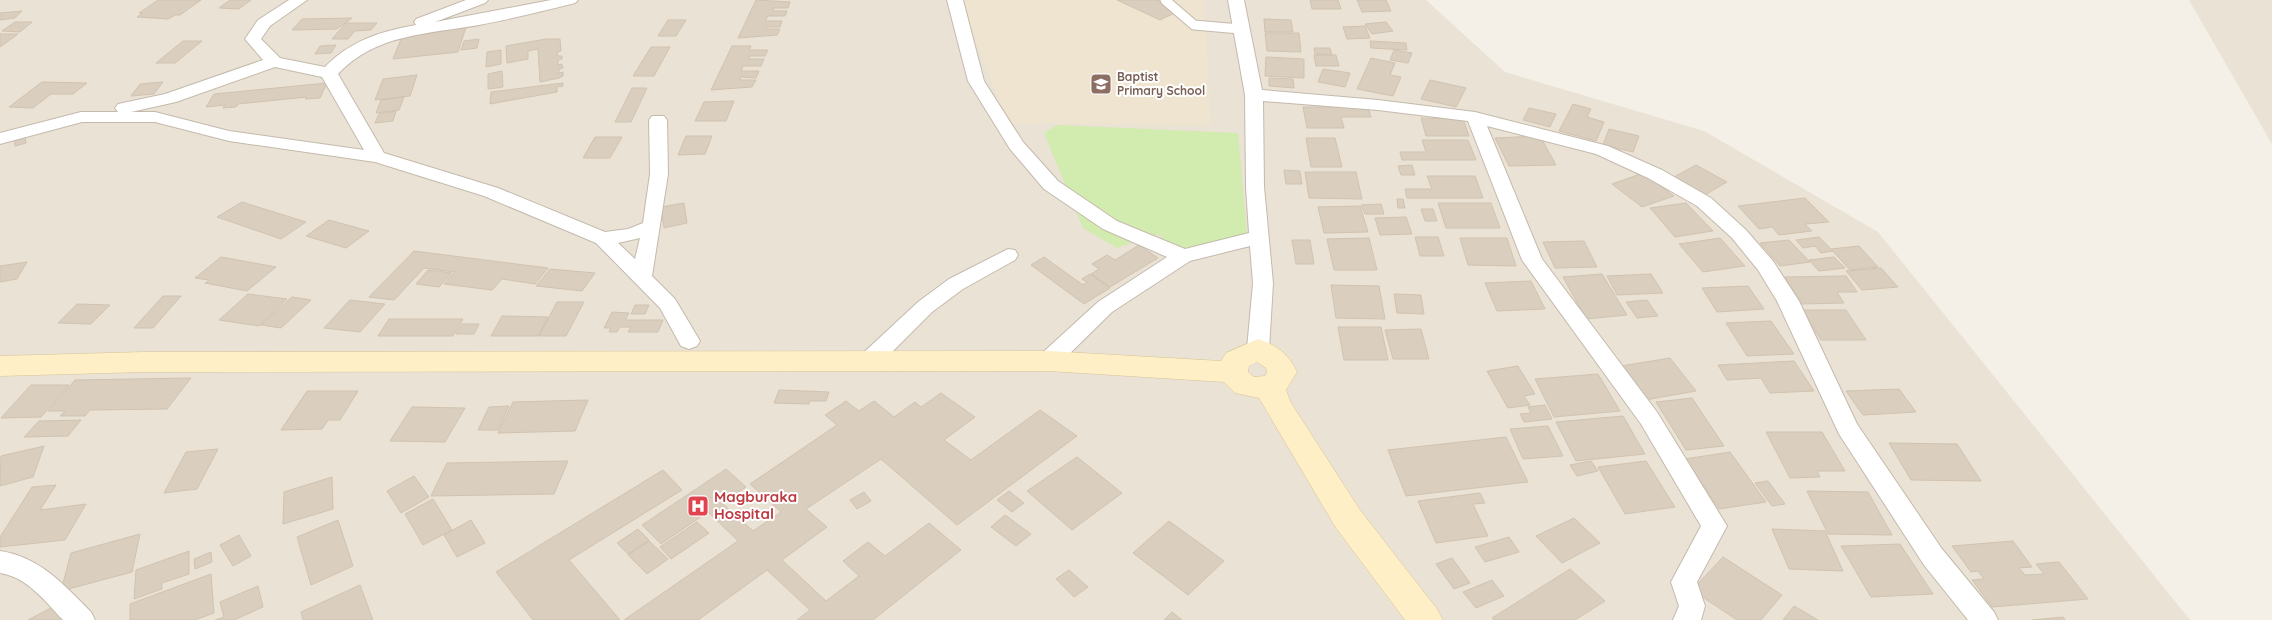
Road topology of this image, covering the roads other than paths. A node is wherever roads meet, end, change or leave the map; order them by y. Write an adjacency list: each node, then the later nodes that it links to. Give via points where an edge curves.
1 (299, 0): 9 (street, via 264,23 253,39)
2 (480, 0): 8 (street)
3 (570, 0): 8 (street, via 476,21)
4 (955, 0): 21 (street, via 960,9 976,80 1016,145 1051,185 1110,225)
5 (1165, 0): 7 (lane, via 1194,26)
6 (1236, 0): 7 (street)
7 (1240, 29): 11 (street)
8 (402, 31): 10 (street, via 361,47 339,60)
9 (274, 62): 10 (street); 12 (street, via 170,98)
10 (329, 73): 16 (street, via 344,105 361,127)
11 (1254, 96): 13 (street, via 1378,105); 18 (street)
12 (81, 117): 15 (street); 16 (street, via 155,117 229,136)
13 (1475, 117): 33 (street, via 1532,260 1649,418 1714,526 1684,582 1692,606); 34 (street, via 1602,150 1655,174 1704,202 1739,234 1766,266 1788,301 1847,428 1933,557)
14 (658, 120): 17 (street, via 660,174)
15 (0, 140)
16 (377, 157): 19 (street, via 491,192)
17 (652, 226): 19 (street, via 632,234); 22 (street)
18 (1259, 237): 21 (street); 24 (street, via 1263,283)
19 (603, 238): 22 (street)
20 (1008, 255): 26 (street, via 956,284 925,307)
21 (1183, 256): 25 (street, via 1105,307)
22 (642, 276): 23 (street, via 668,304)
23 (689, 341)
24 (1258, 349): 28 (street, via 1236,360); 29 (street, via 1281,366 1281,378)
25 (1048, 361): 26 (street); 28 (street)
26 (868, 362): 27 (street, via 144,362)
27 (0, 366)
28 (1232, 372): 29 (street, via 1235,378 1248,386)
29 (1270, 386): 32 (street, via 1277,405 1348,519)
30 (0, 562): 31 (street, via 12,563 32,572)
31 (81, 620)
32 (1424, 620)
33 (1687, 620)
34 (1984, 620)

